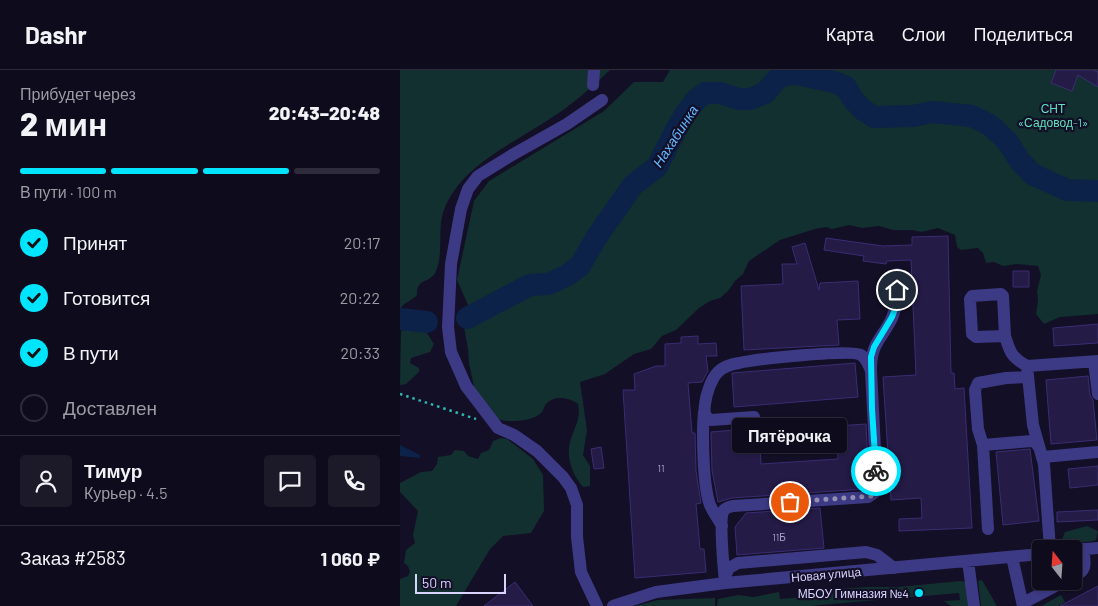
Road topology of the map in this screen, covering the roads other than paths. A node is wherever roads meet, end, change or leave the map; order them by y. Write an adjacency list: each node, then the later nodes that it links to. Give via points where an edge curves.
1 (594, 70): 2 (street)
2 (593, 85)
3 (602, 100): 29 (street, via 478,176 468,189 451,264 448,327 451,352 466,386 498,428 537,451 571,488 577,505 581,572)
4 (898, 274): 7 (street, via 896,306 874,347)
5 (1005, 336): 8 (street, via 1011,355)
6 (1096, 362): 8 (street); 9 (street)
7 (871, 371): 10 (street, via 861,355 843,352 740,362 724,368 714,378); 15 (street, via 877,488 874,493 868,497 728,507 723,512)
8 (1028, 372): 12 (street, via 976,386 978,429); 14 (street, via 1033,425)
9 (1098, 394)
10 (704, 412): 11 (street, via 711,420); 15 (street, via 706,490)
11 (754, 417)
12 (983, 445): 14 (street, via 1032,441); 16 (street)
13 (1098, 452): 14 (street)
14 (1041, 453): 17 (street)
15 (722, 526): 26 (street)
16 (988, 529)
17 (1049, 540)
18 (1098, 548): 19 (street)
19 (1082, 550)
20 (1032, 555): 21 (street, Новая улица)
21 (1012, 557): 23 (street, Новая улица); 28 (street)
22 (1082, 560): 25 (street, via 1085,568)
23 (968, 561): 24 (street, Новая улица); 31 (street)
24 (894, 568): 26 (street, Новая улица); 26 (street, via 877,555 866,552 738,562 729,568)
25 (1082, 572)
26 (725, 580): 30 (street, Новая улица, via 656,592)
27 (1049, 590): 28 (street)
28 (1023, 605)
29 (596, 606)
30 (613, 606)
31 (974, 606)

